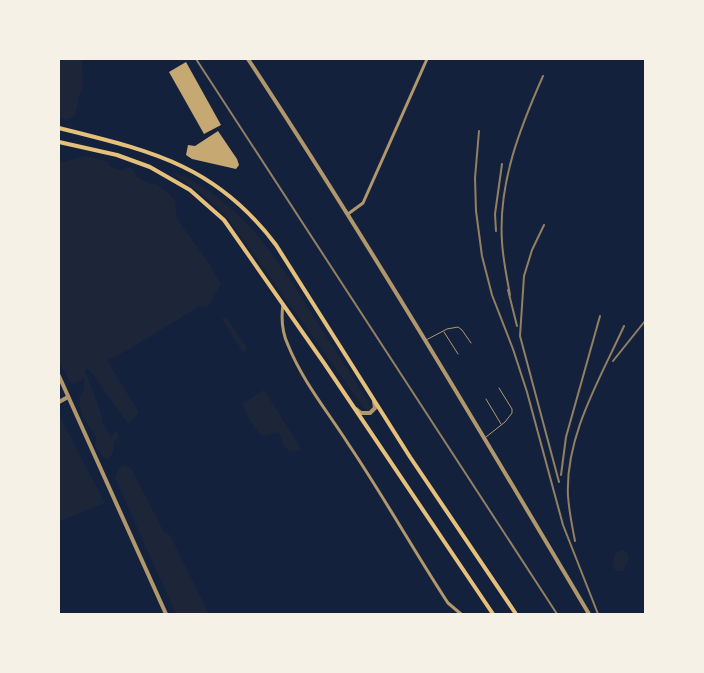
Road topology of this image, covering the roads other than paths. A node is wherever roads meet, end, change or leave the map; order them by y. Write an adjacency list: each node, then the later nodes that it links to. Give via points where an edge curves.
1 (248, 59): 5 (street)
2 (427, 59): 5 (street, via 363,203)
3 (59, 128): 15 (main road, via 164,158 220,188 276,245)
4 (59, 142): 6 (main road, via 150,167 199,196 224,220)
5 (348, 214): 8 (street)
6 (283, 304): 17 (main road); 21 (street, via 282,322 287,345 318,402 349,445 447,600)
7 (443, 331): 8 (lane); 9 (lane, via 458,327); 10 (lane)
8 (424, 341): 19 (street)
9 (471, 343)
10 (458, 354)
11 (59, 376): 13 (street)
12 (499, 388): 18 (lane, via 512,409)
13 (68, 397): 16 (street); 20 (street)
14 (486, 399): 18 (lane)
15 (374, 401): 17 (street, via 375,408 370,414); 23 (main road)
16 (59, 402)
17 (354, 408): 22 (main road)
18 (502, 425): 19 (lane)
19 (484, 438): 24 (street)
20 (166, 614)
21 (461, 614)
22 (493, 614)
23 (516, 614)
24 (589, 614)

